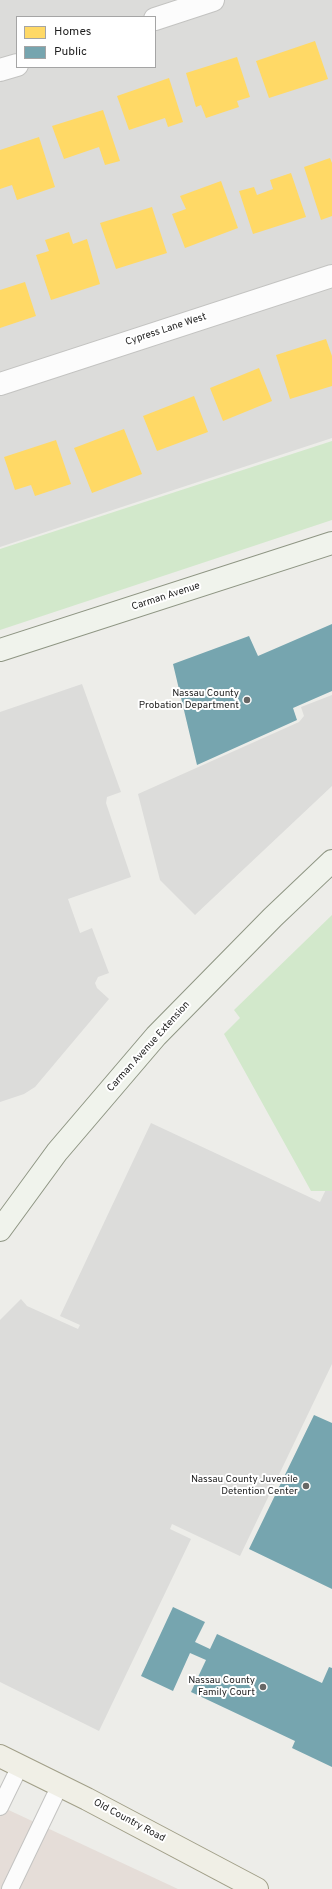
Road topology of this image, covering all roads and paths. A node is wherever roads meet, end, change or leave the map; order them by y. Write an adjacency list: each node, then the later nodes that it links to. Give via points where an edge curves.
1 (212, 0): 2 (street)
2 (156, 19)
3 (16, 65): 4 (street)
4 (0, 70)
5 (332, 276): 6 (street, Cypress Lane West)
6 (0, 384)
7 (332, 543): 8 (main road, Carman Avenue)
8 (0, 650)
9 (332, 861): 10 (main road, Carman Avenue Extension, via 156,1036 57,1152)
10 (0, 1230)
11 (0, 1756): 12 (main road, Old Country Road)
12 (20, 1766): 13 (main road, Old Country Road); 14 (lane)
13 (60, 1785): 15 (lane); 16 (main road, Old Country Road)
14 (0, 1807)
15 (10, 1889)
16 (257, 1889)

